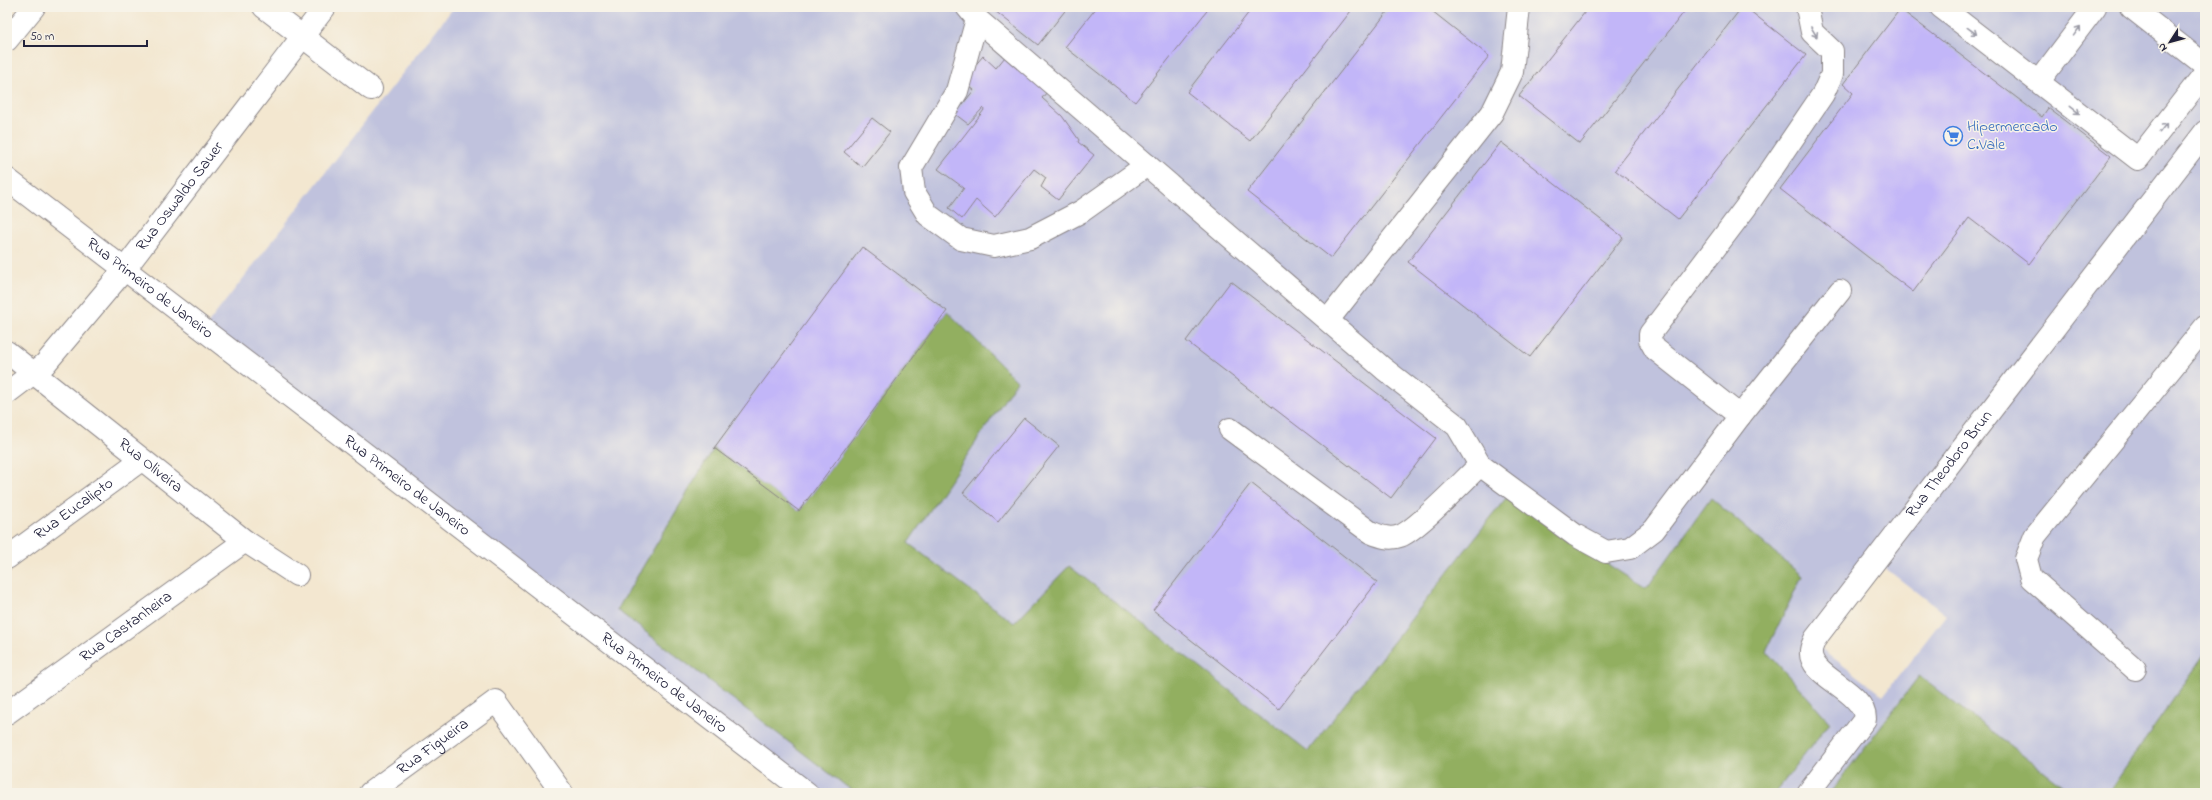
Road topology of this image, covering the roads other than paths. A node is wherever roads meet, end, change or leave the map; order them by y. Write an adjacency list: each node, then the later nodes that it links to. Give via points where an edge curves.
1 (34, 7): 11 (street)
2 (264, 7): 10 (street)
3 (326, 7): 10 (street, Rua Oswaldo Sauer)
4 (1519, 7): 21 (street, via 1512,72 1492,113)
5 (1807, 7): 26 (street, one-way to 26, via 1812,32 1832,51 1832,74 1823,94 1746,207 1650,334 1655,349)
6 (1941, 7): 14 (street, one-way to 14)
7 (2095, 7): 14 (street, one-way to 7)
8 (2131, 7): 12 (street)
9 (972, 13): 17 (street); 17 (street, via 957,91 912,168 914,192 928,215 960,239 994,246 1030,238 1082,212)
10 (302, 37): 15 (street); 19 (street, Rua Oswaldo Sauer)
11 (7, 40)
12 (2205, 65)
13 (2205, 73): 14 (street, one-way to 13, via 2138,159)
14 (2038, 81)
15 (371, 89)
16 (2205, 132): 38 (street, Rua Theodoro Brun, via 1815,639 1810,651 1815,664 1856,699 1865,711 1865,718)
17 (1147, 165): 21 (street)
18 (7, 179): 19 (street, Rua Primeiro de Janeiro)
19 (124, 270): 24 (street, Rua Oswaldo Sauer, via 45,364); 37 (street, Rua Primeiro de Janeiro)
20 (1840, 291): 26 (street)
21 (1328, 320): 29 (street, via 1384,369 1457,426)
22 (2205, 327): 33 (street, via 2035,536 2026,559 2031,578)
23 (7, 352): 24 (street, Rua Oliveira)
24 (34, 373): 25 (street, Rua Oswaldo Sauer); 28 (street, Rua Oliveira)
25 (7, 393)
26 (1740, 416): 29 (street, via 1654,530 1630,548 1606,552 1575,535)
27 (1230, 428): 29 (street, via 1370,532 1387,538 1400,536 1417,524)
28 (140, 460): 30 (street, Rua Oliveira); 31 (street, Rua Eucalipto)
29 (1480, 465)
30 (245, 541): 32 (street, Rua Oliveira); 34 (street, Rua Castanheira)
31 (7, 558)
32 (297, 575)
33 (2135, 669)
34 (7, 713)
35 (370, 793): 36 (street, Rua Figueira, via 496,702)
36 (562, 793)
37 (807, 793)
38 (1808, 793)

